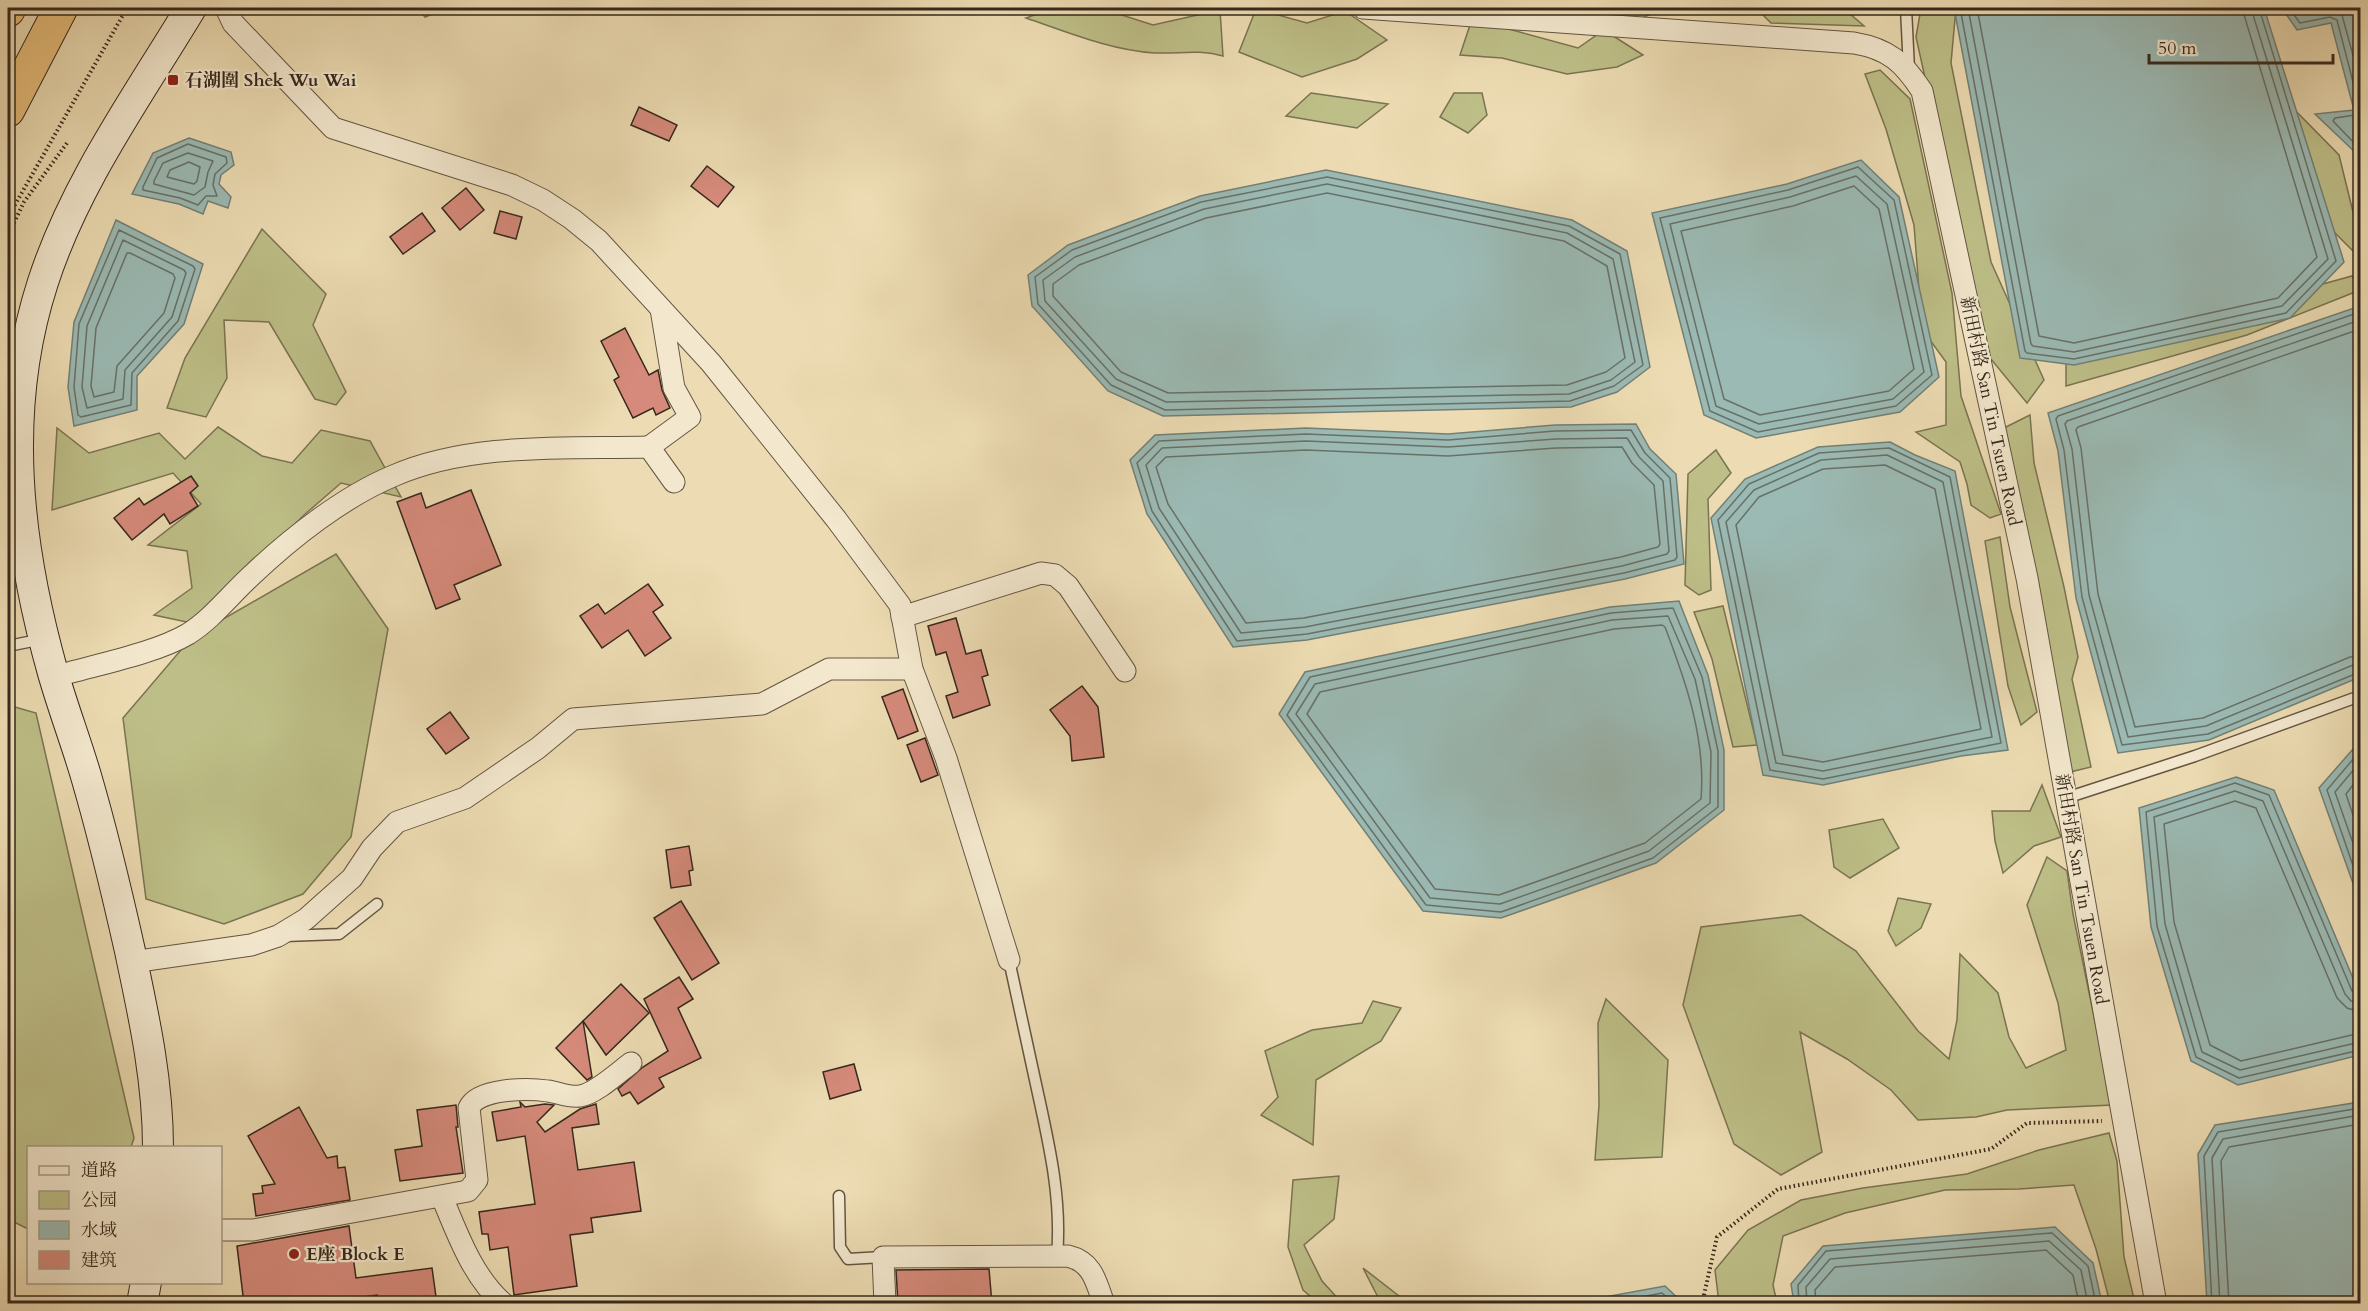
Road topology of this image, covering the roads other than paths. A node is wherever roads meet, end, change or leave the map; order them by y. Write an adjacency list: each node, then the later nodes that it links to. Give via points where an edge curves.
1 (61, 8): 7 (highway)
2 (191, 8): 12 (main road, via 73,207 48,266 29,335 18,414 17,475 25,548)
3 (225, 8): 8 (street, via 232,23 333,128 512,185 543,200 599,241)
4 (1363, 8): 6 (street, 新田村路 San Tin Tsuen Road, via 1854,43 1889,53)
5 (1906, 8): 6 (lane)
6 (1909, 70): 18 (street, 新田村路 San Tin Tsuen Road, via 1922,91 1932,137 2027,578)
7 (8, 110)
8 (661, 308): 9 (street, via 674,388 690,417); 11 (street, via 711,363 836,519 900,605)
9 (649, 447): 10 (street); 16 (street, via 495,451 449,457 405,471 353,497 283,548 188,634)
10 (674, 482)
11 (902, 617): 14 (street); 15 (street, via 1041,573 1055,575 1068,586)
12 (44, 639): 13 (lane); 16 (main road)
13 (8, 646)
14 (912, 669): 20 (street, via 829,669 762,704 573,719 465,798 397,822 372,848 352,878 306,919); 21 (street, via 946,758)
15 (1125, 671)
16 (54, 677): 22 (main road, via 96,812)
17 (2361, 696): 18 (lane)
18 (2066, 798): 35 (street, 新田村路 San Tin Tsuen Road)
19 (377, 904): 20 (lane, via 339,934)
20 (278, 936): 22 (street, via 251,945)
21 (1009, 960): 28 (lane, via 1050,1143 1059,1230)
22 (132, 962): 24 (main road, via 152,1056)
23 (631, 1063): 26 (street, via 579,1097 545,1090 489,1092 478,1097 469,1108 477,1180 468,1191)
24 (158, 1146)
25 (840, 1196): 29 (lane, via 843,1254 857,1260)
26 (442, 1197): 27 (street, via 253,1230); 32 (street, via 465,1252)
27 (222, 1230)
28 (1057, 1256): 29 (street); 34 (street, via 1085,1262 1092,1270)
29 (883, 1257): 33 (street)
30 (146, 1284): 31 (main road)
31 (142, 1304)
32 (504, 1304)
33 (885, 1304)
34 (1104, 1304)
35 (2156, 1304)

